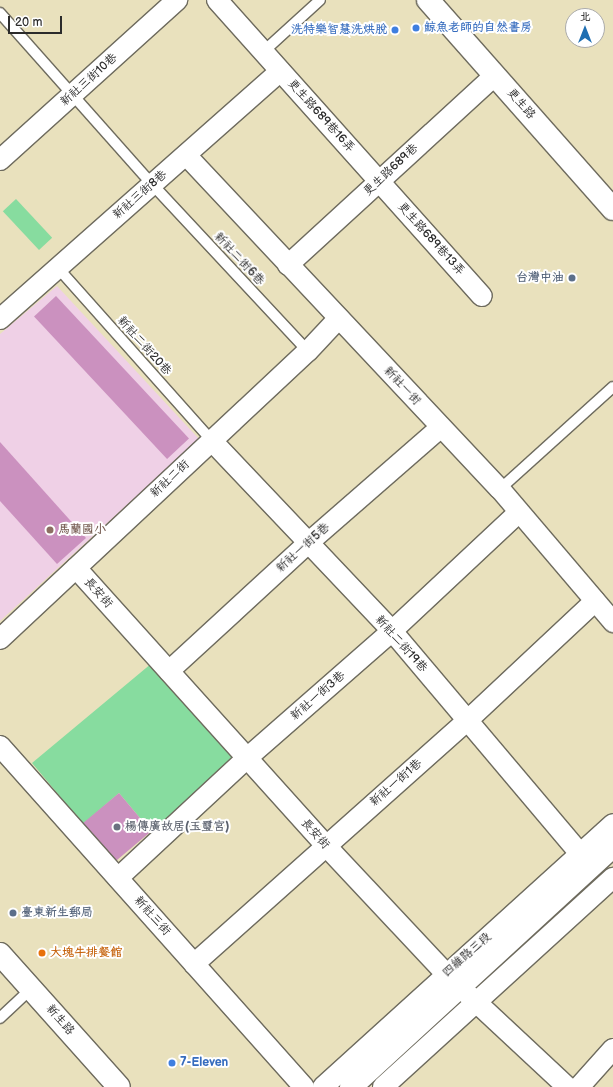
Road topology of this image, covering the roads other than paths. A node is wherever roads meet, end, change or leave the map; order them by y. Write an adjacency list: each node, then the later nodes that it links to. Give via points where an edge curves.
1 (177, 0): 9 (street, 新社三街10巷)
2 (217, 0): 6 (street, 更生路689巷16弄)
3 (320, 0): 6 (lane)
4 (428, 0): 8 (street, 更生路)
5 (0, 13): 9 (lane, 新社二街6巷)
6 (263, 52): 7 (street, 更生路689巷16弄)
7 (280, 71): 10 (street, 新社三街8巷); 12 (street, 更生路689巷16弄)
8 (495, 75): 12 (street, 更生路689巷); 14 (street, 更生路)
9 (72, 95): 11 (street, 新社三街10巷); 13 (lane, 新社二街6巷)
10 (186, 155): 13 (street, 新社三街8巷); 15 (street, 新社一街)
11 (0, 160)
12 (379, 181): 15 (street, 更生路689巷); 17 (street, 更生路689巷13弄)
13 (152, 184): 16 (street, 新社三街8巷); 20 (lane, 新社二街6巷)
14 (613, 209)
15 (288, 265): 18 (street, 新社一街)
16 (58, 268): 19 (street, 新社三街8巷); 23 (lane, 新社二街20巷)
17 (482, 296)
18 (339, 318): 20 (street, 新社二街); 22 (street, 新社一街)
19 (0, 319)
20 (308, 351): 23 (street, 新社二街)
21 (613, 387): 24 (lane)
22 (440, 428): 24 (street, 新社一街); 26 (street, 新社一街5巷)
23 (212, 441): 26 (street, 新社二街19巷); 27 (street, 新社二街)
24 (500, 489): 25 (street, 新社一街)
25 (518, 513): 28 (street, 新社一街); 30 (street, 新社一街3巷)
26 (307, 544): 30 (street, 新社二街19巷); 32 (street, 新社一街5巷)
27 (76, 568): 31 (street, 新社二街); 32 (street, 長安街)
28 (595, 601): 29 (street, 新社一街); 33 (street, 新社一街1巷)
29 (613, 622)
30 (392, 631): 33 (street, 新社二街19巷); 35 (street, 新社一街3巷)
31 (0, 639)
32 (169, 671): 35 (street, 長安街)
33 (468, 720): 37 (street, 新社一街1巷); 39 (street, 新社二街19巷)
34 (1, 749): 40 (street, 新社三街)
35 (247, 758): 37 (street, 長安街); 40 (street, 新社一街3巷)
36 (613, 824): 39 (street, 四維路三段)
37 (326, 846): 43 (street, 新社一街1巷); 44 (street, 長安街)
38 (613, 846): 44 (street, 四維路三段)
39 (581, 855): 44 (street, 四維路三段)
40 (118, 878): 43 (street, 新社三街)
41 (613, 878): 46 (street)
42 (0, 954): 45 (street, 新生路)
43 (194, 964): 50 (street, 新社三街)
44 (453, 981): 46 (street, 長安街); 51 (street, 四維路三段); 52 (street, 四維路三段)
45 (32, 988): 47 (lane); 49 (street, 新生路)
46 (476, 1003): 53 (street); 54 (street, 長安街)
47 (0, 1018)
48 (613, 1049): 55 (street)
49 (119, 1087)
50 (304, 1087)
51 (323, 1087)
52 (351, 1087)
53 (383, 1087)
54 (567, 1087)
55 (579, 1087)

